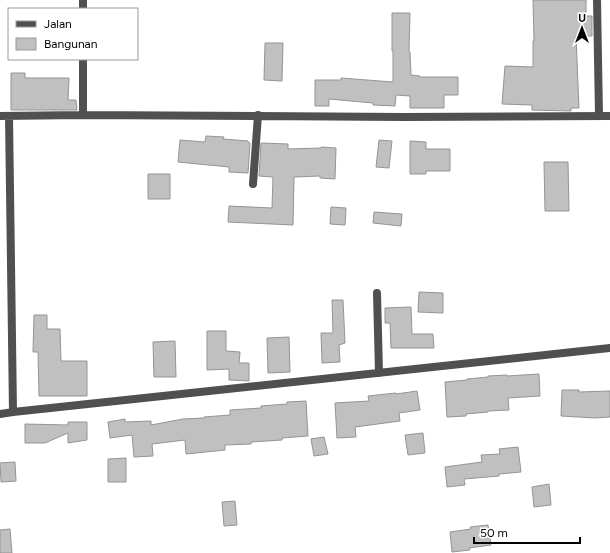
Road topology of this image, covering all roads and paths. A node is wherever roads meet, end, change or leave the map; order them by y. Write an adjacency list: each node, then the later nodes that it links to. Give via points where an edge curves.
1 (597, 0): 7 (street)
2 (83, 60): 3 (street)
3 (83, 115): 4 (street); 6 (street)
4 (258, 115): 7 (street); 9 (street)
5 (0, 116): 6 (street)
6 (10, 116): 13 (street)
7 (599, 116): 8 (street)
8 (610, 116)
9 (253, 184)
10 (377, 293): 12 (street)
11 (610, 348): 12 (street)
12 (379, 373): 13 (street)
13 (13, 412): 14 (street)
14 (0, 414)

